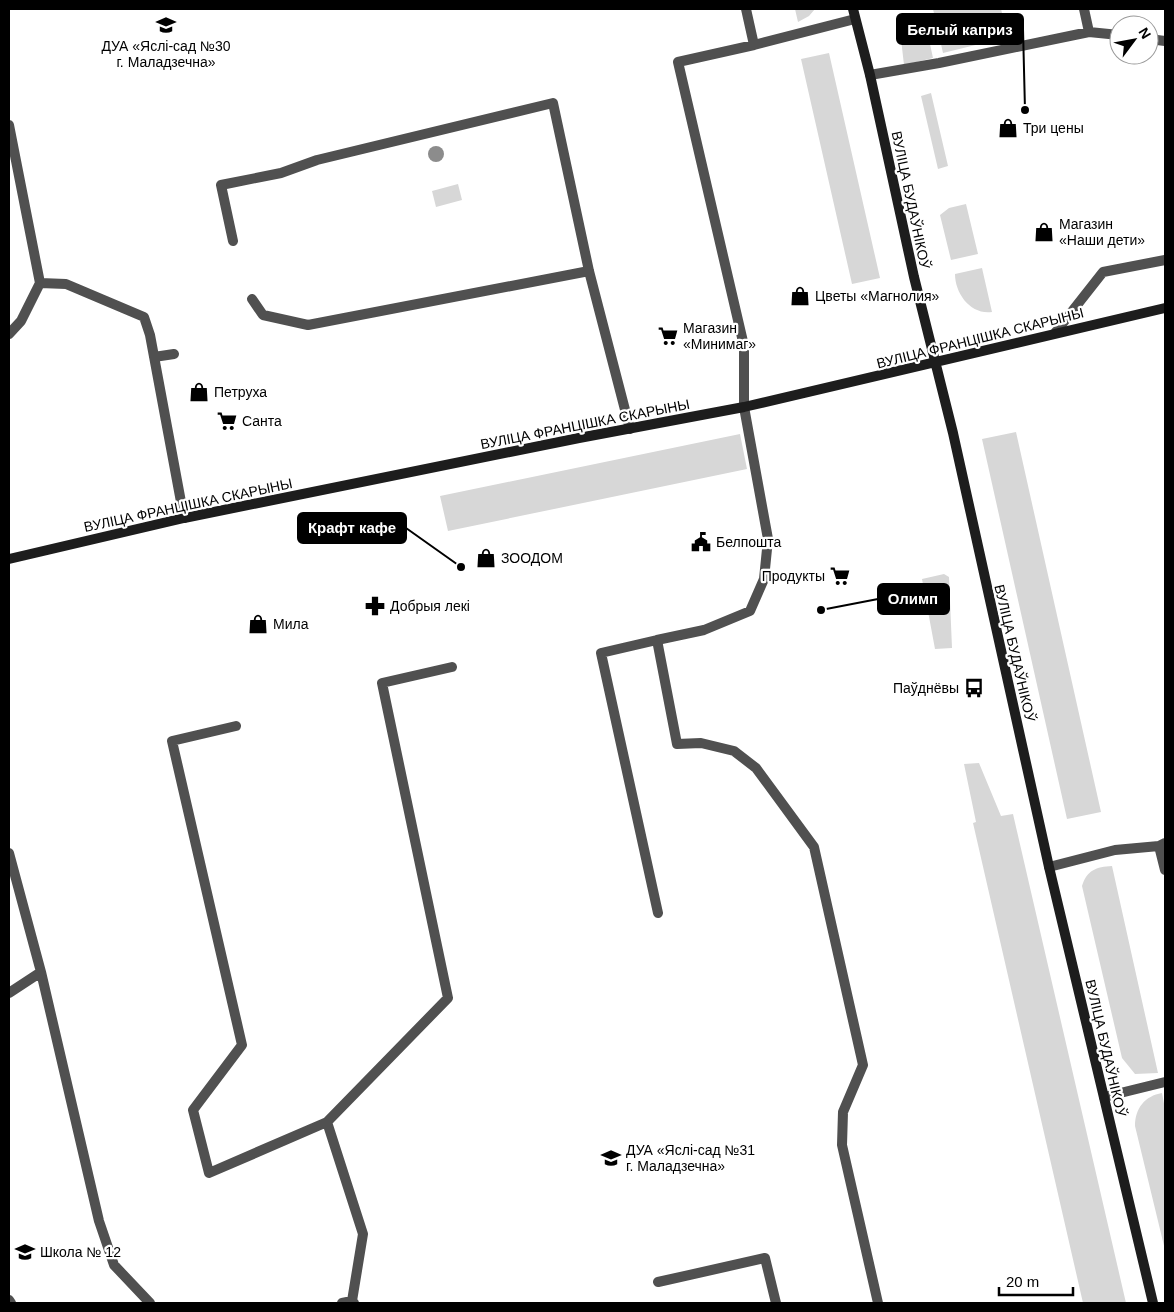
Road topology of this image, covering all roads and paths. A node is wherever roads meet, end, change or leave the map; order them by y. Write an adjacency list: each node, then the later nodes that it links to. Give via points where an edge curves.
1 (746, 9): 6 (lane)
2 (1084, 9): 4 (lane)
3 (854, 14): 6 (lane); 7 (main road, ВУЛІЦА БУДАЎНІКОЎ)
4 (1088, 32): 5 (lane); 7 (lane)
5 (1109, 35)
6 (754, 45): 22 (lane, via 678,62 744,346)
7 (870, 75): 21 (main road, ВУЛІЦА БУДАЎНІКОЎ)
8 (9, 125): 12 (lane)
9 (233, 241): 11 (lane, via 221,185 281,173 317,160 553,103)
10 (1165, 260): 17 (lane, via 1103,272)
11 (589, 271): 13 (lane, via 308,325 263,315); 23 (lane)
12 (40, 283): 15 (lane); 20 (lane, via 66,284 144,317)
13 (252, 299)
14 (1165, 308): 17 (main road, ВУЛІЦА ФРАНЦІШКА СКАРЫНЫ)
15 (21, 321): 16 (lane); 18 (lane)
16 (9, 324)
17 (1055, 333): 21 (main road, ВУЛІЦА ФРАНЦІШКА СКАРЫНЫ)
18 (9, 334)
19 (174, 354): 20 (lane)
20 (154, 357): 24 (lane)
21 (934, 362): 22 (main road, ВУЛІЦА ФРАНЦІШКА СКАРЫНЫ); 31 (main road, ВУЛІЦА БУДАЎНІКОЎ, via 953,433)
22 (744, 407): 23 (main road, ВУЛІЦА ФРАНЦІШКА СКАРЫНЫ); 26 (lane, via 768,539 764,580 750,611 704,630)
23 (630, 429): 24 (main road, ВУЛІЦА ФРАНЦІШКА СКАРЫНЫ)
24 (184, 518): 25 (main road, ВУЛІЦА ФРАНЦІШКА СКАРЫНЫ)
25 (9, 559)
26 (657, 640): 33 (lane, via 601,653); 45 (lane, via 677,744 701,743 734,751 756,768 814,847 862,1065 843,1112 842,1144)
27 (452, 667): 38 (lane, via 382,684 448,998)
28 (236, 726): 38 (lane, via 172,741 242,1045 193,1110 209,1173)
29 (1162, 844): 31 (lane, via 1115,850); 32 (lane)
30 (9, 853): 34 (lane)
31 (1049, 867): 37 (main road, ВУЛІЦА БУДАЎНІКОЎ)
32 (1165, 870)
33 (658, 913)
34 (41, 972): 35 (lane); 42 (lane, via 99,1221 114,1265)
35 (9, 993)
36 (1165, 1082): 37 (lane)
37 (1104, 1097): 46 (main road, ВУЛІЦА БУДАЎНІКОЎ)
38 (327, 1122): 43 (lane, via 363,1234)
39 (658, 1282): 44 (lane, via 765,1258)
40 (9, 1300): 41 (lane)
41 (11, 1303)
42 (150, 1303)
43 (349, 1303)
44 (776, 1303)
45 (878, 1303)
46 (1153, 1303)

